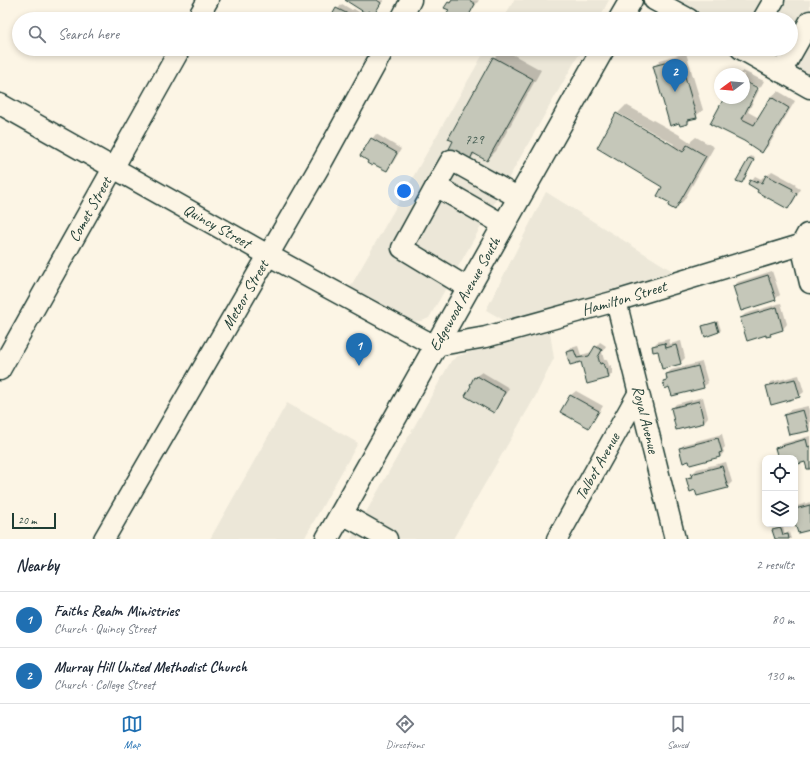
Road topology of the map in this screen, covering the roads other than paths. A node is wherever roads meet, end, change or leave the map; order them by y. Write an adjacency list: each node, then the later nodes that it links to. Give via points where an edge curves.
1 (208, 0): 6 (street)
2 (411, 0): 7 (street)
3 (631, 0): 8 (main road)
4 (654, 0): 9 (street)
5 (774, 0): 10 (street)
6 (201, 12)
7 (405, 12)
8 (624, 12)
9 (676, 12)
10 (767, 12)
11 (810, 21): 12 (street)
12 (798, 42)
13 (176, 56): 21 (street, Comet Street)
14 (380, 56): 26 (street, Meteor Street)
15 (599, 56): 23 (main road, Edgewood Avenue South)
16 (754, 56): 18 (street)
17 (790, 56): 18 (street)
18 (781, 72): 19 (street)
19 (810, 88)
20 (0, 104): 21 (street, Quincy Street)
21 (114, 168): 26 (street, Quincy Street); 31 (street, Comet Street)
22 (436, 186): 23 (street, via 451,160); 24 (street); 28 (street, via 402,248)
23 (519, 198): 24 (main road, Edgewood Avenue South)
24 (504, 225): 28 (main road, Edgewood Avenue South)
25 (807, 238): 27 (street); 29 (street, Hamilton Street)
26 (268, 256): 30 (street, Quincy Street); 35 (street, Meteor Street)
27 (810, 283)
28 (468, 288): 30 (main road, Edgewood Avenue South)
29 (616, 301): 30 (street, Hamilton Street, via 486,337); 32 (street, Royal Avenue)
30 (435, 346): 33 (main road, Edgewood Avenue South)
31 (0, 370)
32 (638, 394): 37 (street, Talbot Avenue); 38 (street, Royal Avenue)
33 (342, 514): 34 (main road, Edgewood Avenue South); 36 (street)
34 (330, 538)
35 (104, 539)
36 (387, 539)
37 (557, 539)
38 (675, 539)

